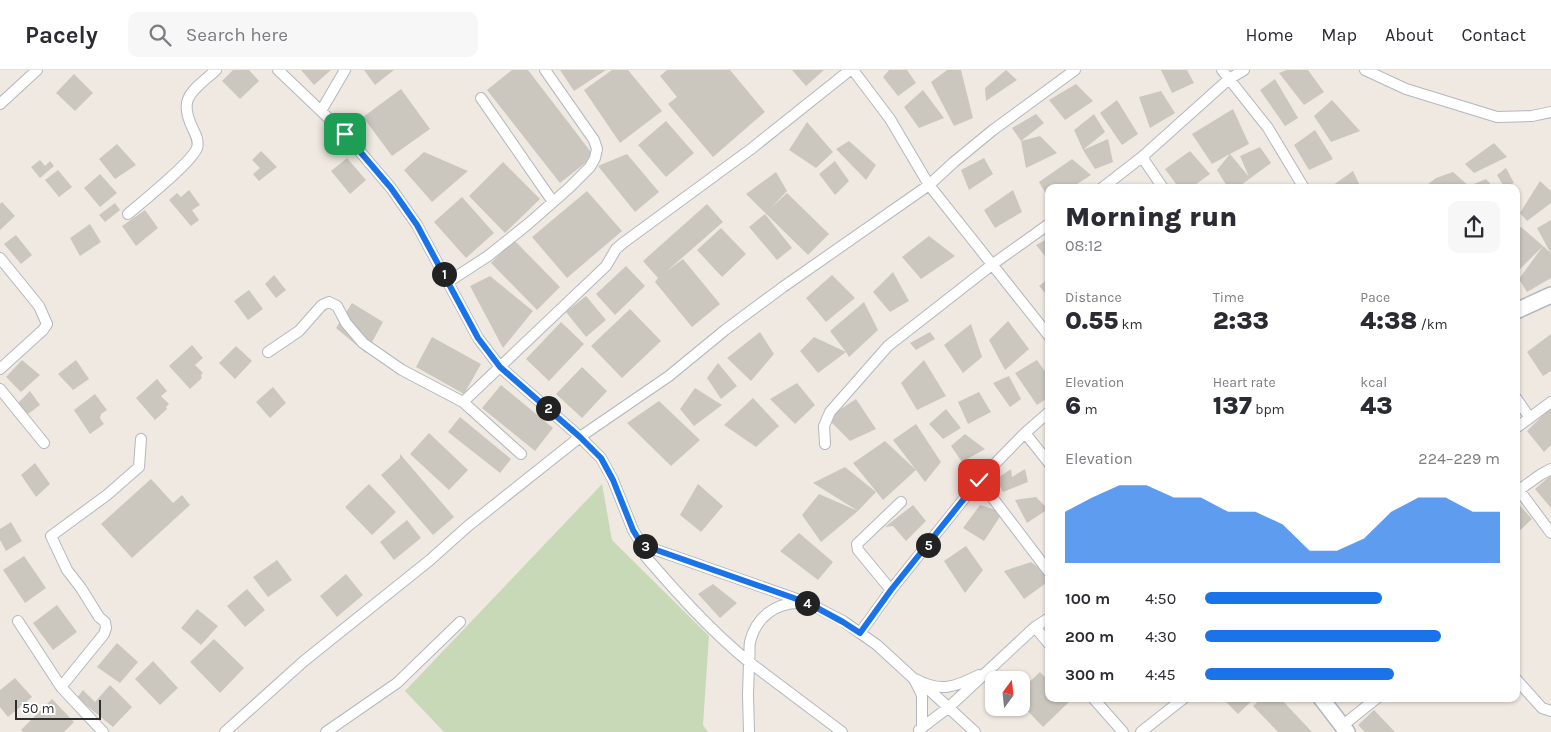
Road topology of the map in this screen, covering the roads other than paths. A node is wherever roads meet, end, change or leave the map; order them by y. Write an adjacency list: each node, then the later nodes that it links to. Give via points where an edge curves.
1 (36, 70): 13 (street)
2 (216, 70): 22 (street, via 190,95 186,105 186,116 197,138 196,148 186,163)
3 (278, 70): 14 (street)
4 (345, 70): 14 (street)
5 (545, 70): 21 (street, via 597,149 590,167)
6 (852, 70): 20 (street, via 890,119); 31 (street, via 623,243 606,266)
7 (1075, 70): 20 (street, via 993,130)
8 (1222, 70): 11 (street)
9 (1244, 70): 11 (street)
10 (1364, 70): 15 (street, via 1406,89 1497,118)
11 (1229, 79): 16 (street); 19 (street, via 1268,128)
12 (480, 98): 21 (street)
13 (0, 104)
14 (321, 111): 26 (street, via 391,188 417,225)
15 (1551, 112)
16 (1142, 157): 17 (street); 18 (street)
17 (1107, 184)
18 (1160, 184)
19 (1302, 184)
20 (929, 185): 25 (street); 41 (street, via 783,287 669,376)
21 (553, 202): 26 (street, via 488,256)
22 (128, 214)
23 (1045, 227): 25 (street)
24 (0, 258): 32 (street, via 39,306 47,324)
25 (993, 264): 29 (street); 44 (street, via 888,346 830,412 824,426)
26 (448, 282): 31 (street, via 478,338)
27 (1551, 295): 28 (street)
28 (1520, 308)
29 (1045, 331)
30 (268, 352): 34 (street, via 299,331 322,305 329,302 337,306 362,343 382,358)
31 (500, 367): 34 (street); 41 (street)
32 (0, 369)
33 (0, 389): 43 (street)
34 (463, 402): 45 (street)
35 (1551, 402): 38 (street)
36 (1520, 404): 38 (street)
37 (1045, 416): 40 (street)
38 (1530, 418): 39 (street)
39 (1520, 425)
40 (1025, 433): 46 (street); 48 (street)
41 (580, 437): 53 (street, via 601,458); 79 (street, via 304,661)
42 (141, 439): 69 (street, via 139,467 51,536 67,570 98,617 105,622 106,628 95,647)
43 (44, 443)
44 (825, 444)
45 (521, 454)
46 (1045, 457)
47 (1551, 469): 49 (street)
48 (979, 480): 54 (street); 55 (street)
49 (1520, 487)
50 (1520, 491): 52 (street)
51 (901, 502): 55 (street, via 857,544 858,550)
52 (1551, 533)
53 (642, 545): 56 (street); 63 (street, via 646,557 674,589)
54 (1045, 567)
55 (891, 590): 61 (street)
56 (808, 603): 61 (street); 63 (street, via 781,605 765,616 750,643)
57 (18, 621): 69 (street)
58 (1045, 621): 60 (street)
59 (460, 622): 80 (street, via 398,683)
60 (1035, 627): 62 (street); 64 (street)
61 (860, 633): 67 (street)
62 (1045, 639)
63 (749, 662): 81 (street); 82 (street)
64 (988, 671)
65 (985, 672): 67 (street, via 957,686 941,687)
66 (985, 674): 74 (street)
67 (918, 681): 74 (street); 77 (street, via 922,695)
68 (1520, 683): 75 (street, via 1542,708)
69 (61, 687): 78 (street)
70 (1097, 702): 84 (street)
71 (1179, 702): 85 (street)
72 (1324, 702): 76 (street)
73 (1372, 702): 76 (street)
74 (949, 707): 77 (street); 83 (street)
75 (1551, 711)
76 (1344, 729)
77 (919, 730)
78 (103, 732)
79 (225, 732)
80 (326, 732)
81 (749, 732)
82 (842, 732)
83 (975, 732)
84 (1122, 732)
85 (1140, 732)

